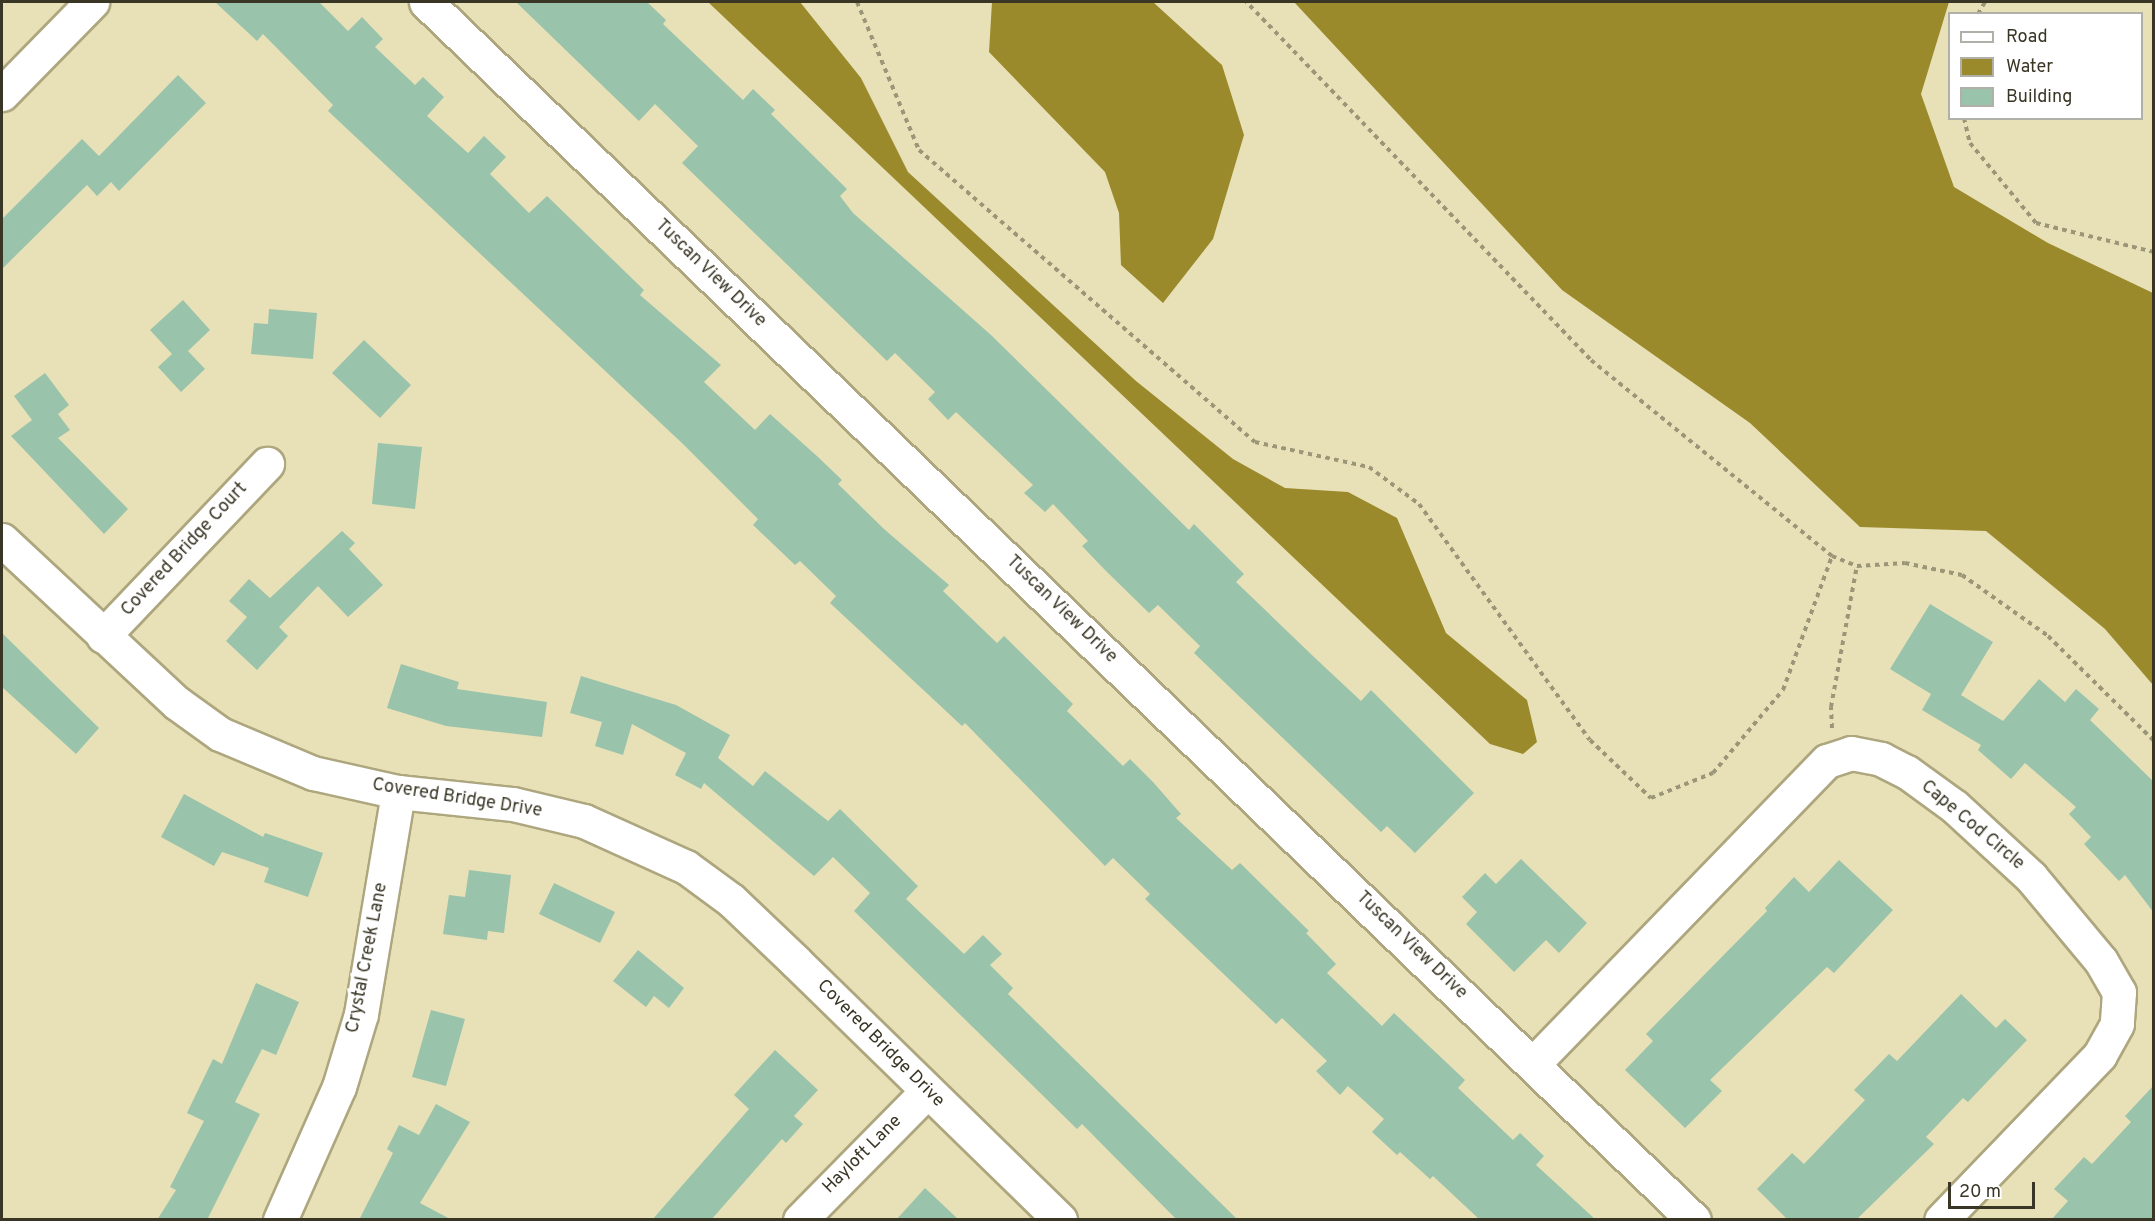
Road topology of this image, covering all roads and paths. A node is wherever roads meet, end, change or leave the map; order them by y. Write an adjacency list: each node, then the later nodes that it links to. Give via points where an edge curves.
1 (92, 2): 5 (street)
2 (426, 2): 16 (street, Tuscan View Drive)
3 (856, 2): 10 (path, via 919,150 1255,442 1369,467 1419,504 1590,740 1651,798 1713,773 1783,690)
4 (1246, 2): 10 (path, via 1590,359)
5 (2, 94)
6 (1964, 120): 7 (path, via 1970,143 2036,224)
7 (2154, 252)
8 (267, 464): 12 (street, Covered Bridge Court)
9 (2, 540): 12 (street, Covered Bridge Drive)
10 (1832, 556): 11 (path)
11 (1857, 566): 13 (path, via 1831,707); 14 (path, via 1905,563 1962,575 2048,636)
12 (103, 636): 15 (street, Covered Bridge Drive, via 177,703 220,734 313,773)
13 (1832, 729)
14 (2154, 741)
15 (398, 792): 17 (street, Covered Bridge Drive, via 513,804 584,821 687,867 731,900); 18 (street, Crystal Creek Lane, via 360,1014 339,1087)
16 (1533, 1064): 21 (street, Tuscan View Drive); 22 (street, Cape Cod Circle, via 1827,761 1851,753 1881,759 1907,772 1954,806 2031,877 2101,961 2119,992 2117,1024 2100,1055)
17 (927, 1091): 19 (street, Hayloft Lane); 20 (street, Covered Bridge Drive)
18 (280, 1220)
19 (800, 1220)
20 (1060, 1220)
21 (1694, 1220)
22 (1941, 1220)

